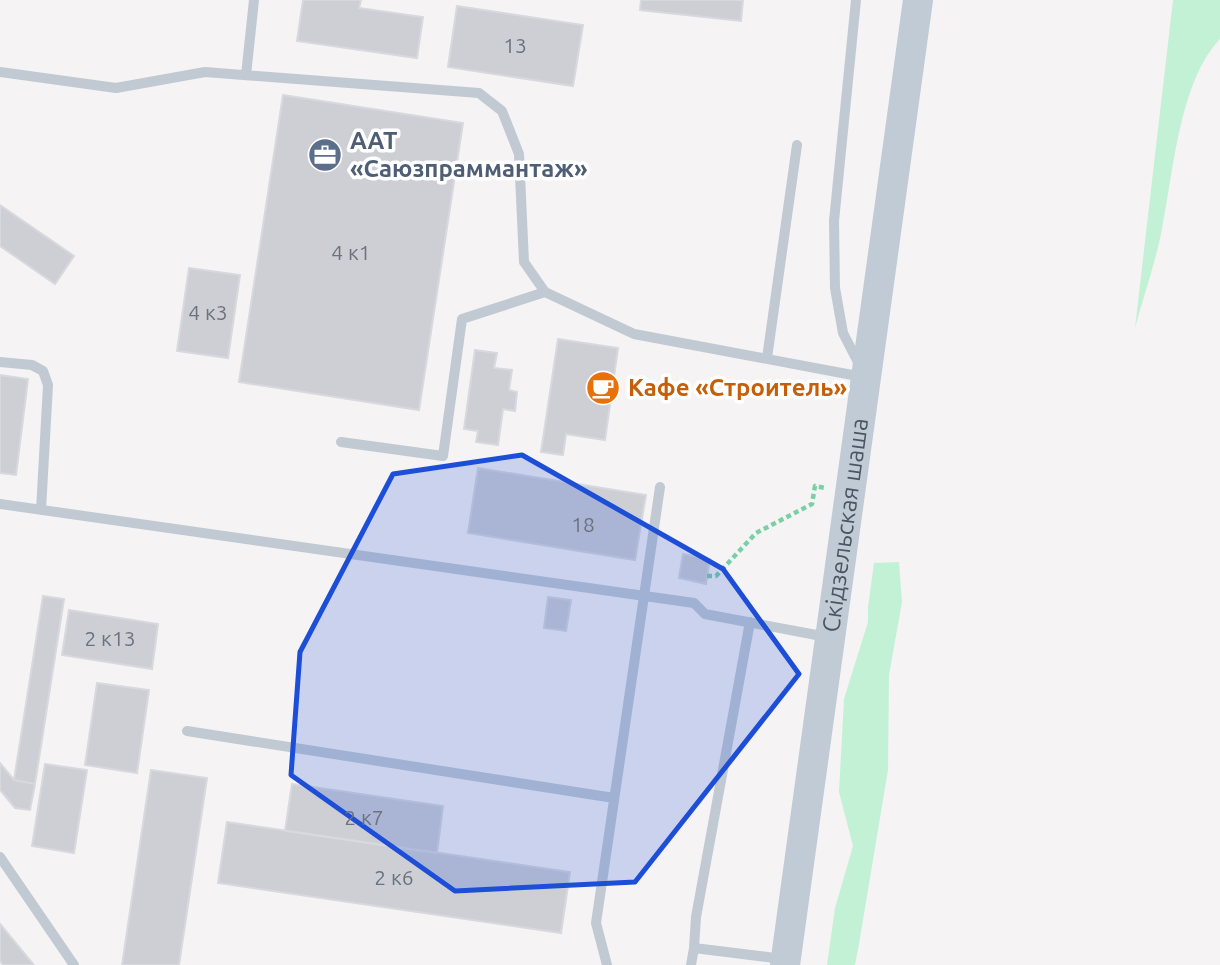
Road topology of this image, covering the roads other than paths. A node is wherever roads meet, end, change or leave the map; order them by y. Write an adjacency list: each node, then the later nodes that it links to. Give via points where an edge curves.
1 (254, 0): 5 (lane)
2 (856, 0): 10 (lane, via 834,221 835,288 843,333)
3 (918, 0): 10 (street, Скідзельская шаша)
4 (0, 72): 5 (lane, via 116,88 205,72)
5 (246, 75): 7 (lane, via 479,93 502,111 519,154 524,262)
6 (797, 145): 8 (lane)
7 (545, 292): 8 (lane, via 634,334); 11 (lane, via 462,319 443,456)
8 (767, 358): 10 (lane)
9 (0, 362): 14 (lane, via 32,365 43,371 48,385)
10 (866, 377): 17 (street, Скідзельская шаша)
11 (341, 442)
12 (660, 487): 15 (lane)
13 (0, 504): 14 (lane)
14 (41, 510): 15 (lane)
15 (643, 595): 16 (lane, via 694,603 705,614); 19 (lane)
16 (750, 622): 17 (lane); 21 (lane)
17 (830, 637): 22 (street, Скідзельская шаша)
18 (187, 731): 19 (lane)
19 (614, 797): 24 (lane, via 596,923)
20 (0, 857): 23 (lane)
21 (694, 948): 22 (lane); 25 (lane)
22 (785, 962)
23 (74, 965)
24 (607, 965)
25 (691, 965)

